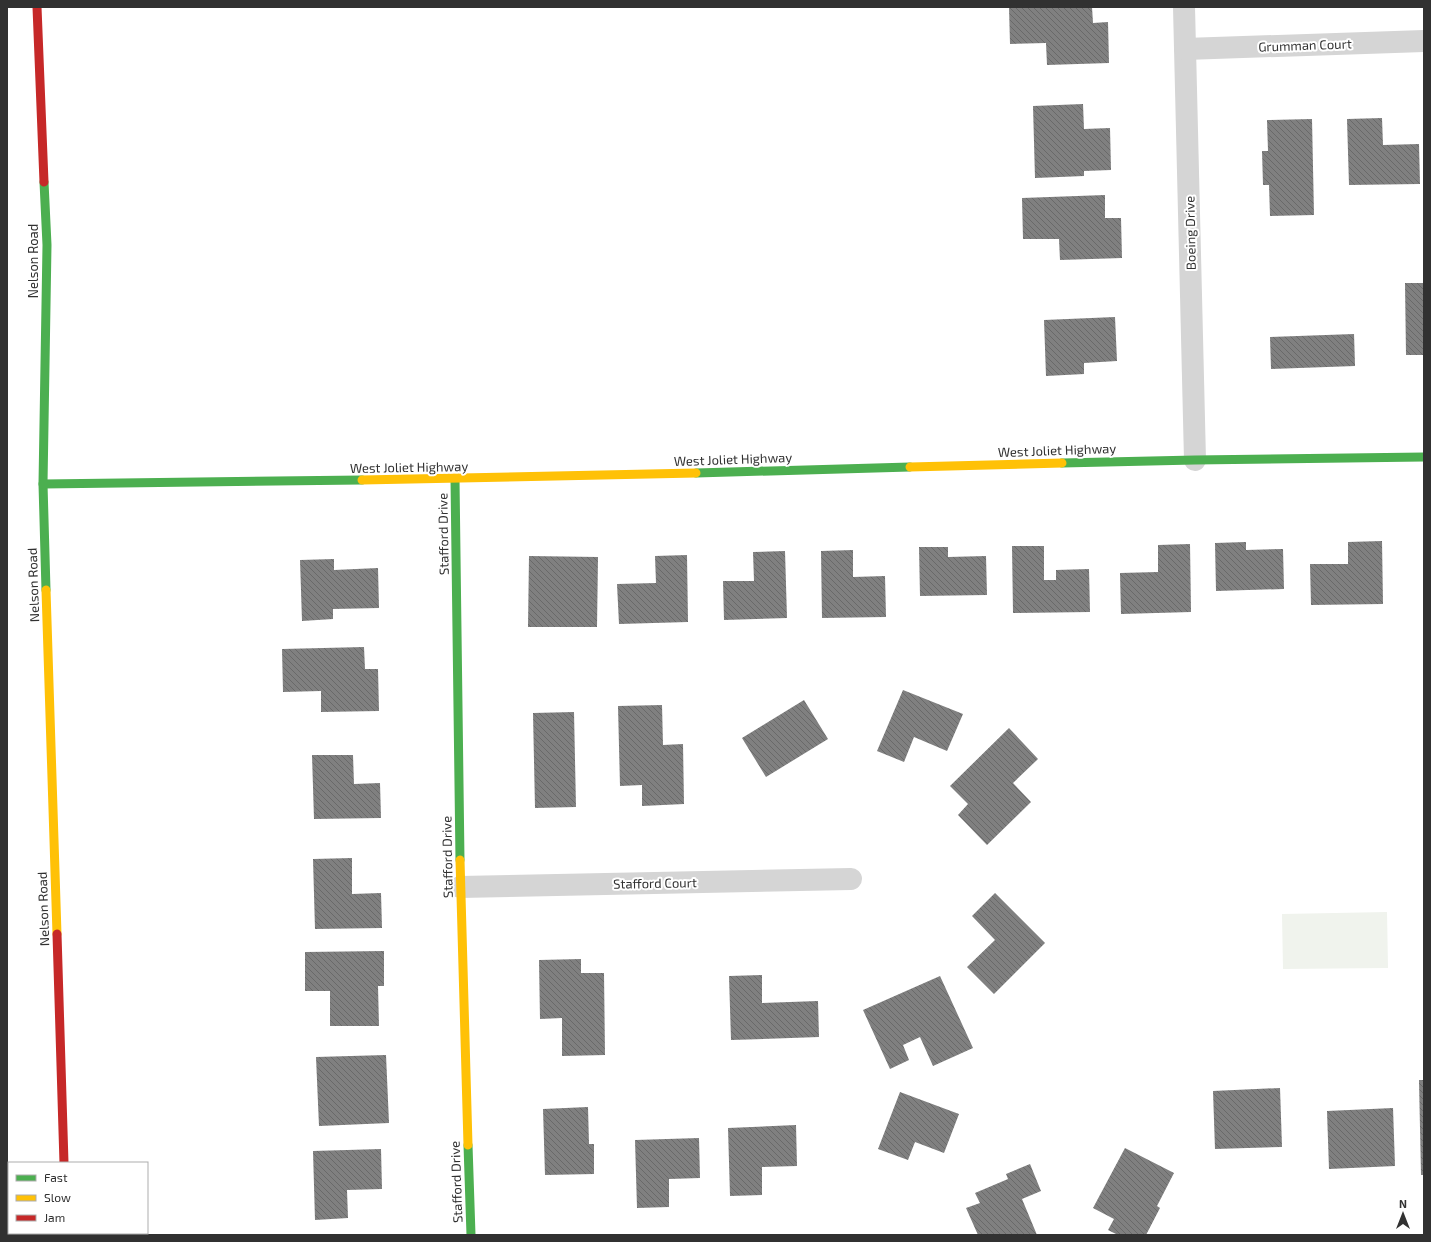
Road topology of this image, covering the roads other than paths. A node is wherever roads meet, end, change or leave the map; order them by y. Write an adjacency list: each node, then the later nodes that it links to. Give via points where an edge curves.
1 (37, 7): 8 (street, Nelson Road, via 47,245)
2 (1184, 7): 4 (street, Boeing Drive)
3 (1424, 41): 4 (street, Grumman Court)
4 (1185, 49): 6 (street, Boeing Drive)
5 (1424, 457): 6 (street, West Joliet Highway)
6 (1195, 460): 7 (street, West Joliet Highway)
7 (455, 480): 8 (street, West Joliet Highway); 10 (street, Stafford Drive)
8 (43, 484): 11 (street, Nelson Road)
9 (851, 879): 10 (street, Stafford Court)
10 (460, 887): 12 (street, Stafford Drive)
11 (64, 1162)
12 (471, 1235)

